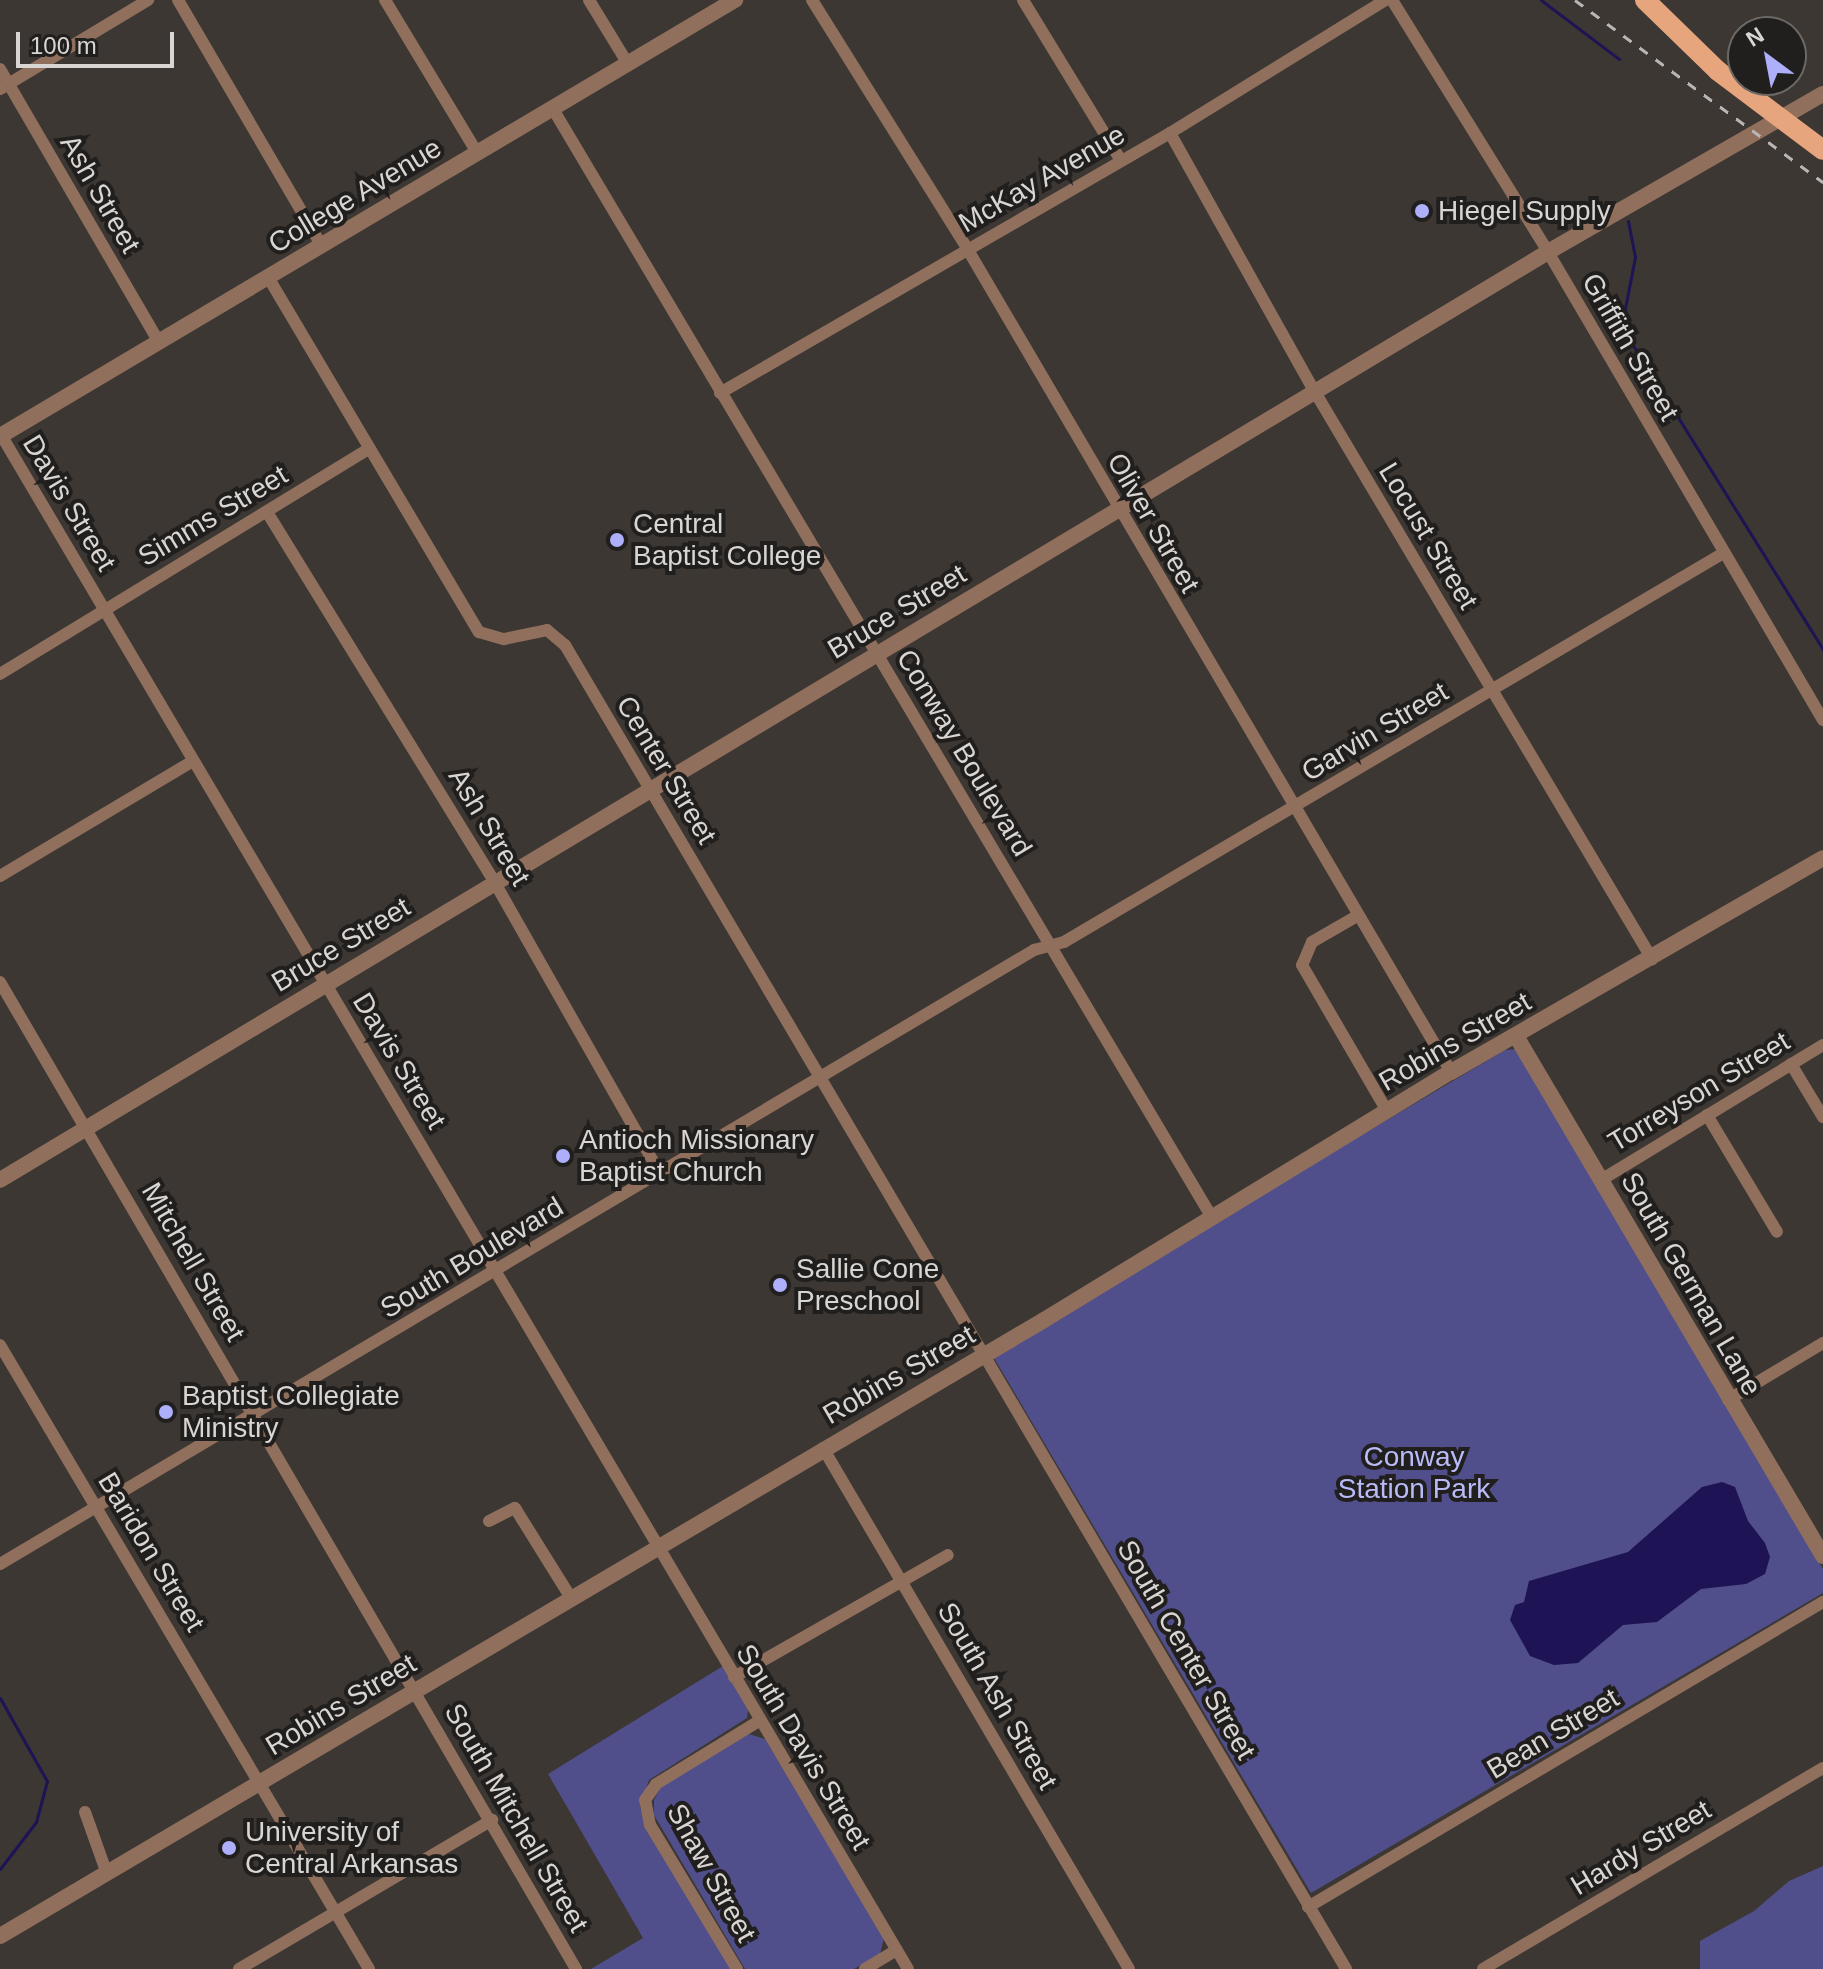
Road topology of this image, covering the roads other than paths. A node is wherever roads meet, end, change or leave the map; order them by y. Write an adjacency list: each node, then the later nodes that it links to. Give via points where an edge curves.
1 (148, 0): 13 (street)
2 (178, 0): 21 (street)
3 (385, 0): 19 (street)
4 (589, 0): 11 (street)
5 (735, 0): 11 (street, College Avenue)
6 (812, 0): 22 (street, Oliver Street)
7 (1023, 0): 20 (street)
8 (1385, 0): 17 (street, McKay Avenue)
9 (1392, 0): 23 (street, Griffith Street)
10 (1645, 0): 16 (main road, via 1708,63)
11 (628, 64): 15 (street, College Avenue)
12 (0, 69): 13 (street, Ash Street)
13 (4, 86): 25 (street, Ash Street)
14 (1823, 94): 16 (street, Bruce Street)
15 (553, 109): 19 (street, College Avenue); 27 (street, Conway Boulevard)
16 (1781, 119): 18 (main road); 23 (street, Bruce Street)
17 (1170, 133): 20 (street, McKay Avenue); 26 (street, Locust Street)
18 (1823, 150)
19 (478, 154): 21 (street, College Avenue)
20 (1120, 159): 22 (street, McKay Avenue)
21 (322, 246): 24 (street, College Avenue)
22 (968, 250): 27 (street, McKay Avenue); 30 (street, Oliver Street)
23 (1548, 252): 26 (street, Bruce Street); 32 (street, Griffith Street)
24 (268, 277): 25 (street, College Avenue); 29 (street, Center Street)
25 (159, 342): 28 (street, College Avenue)
26 (1315, 392): 30 (street, Bruce Street); 36 (street, Locust Street)
27 (720, 393): 34 (street, Conway Boulevard)
28 (0, 435): 33 (street, Davis Street)
29 (369, 449): 31 (street, Simms Street); 39 (street, Center Street, via 479,632 504,639 547,630 557,636)
30 (1118, 510): 34 (street, Bruce Street); 40 (street, Oliver Street)
31 (267, 512): 33 (street, Simms Street); 43 (street, Ash Street)
32 (1722, 554): 36 (street, Garvin Street); 37 (street, Griffith Street)
33 (105, 610): 35 (street, Simms Street); 38 (street, Davis Street)
34 (878, 654): 39 (street, Bruce Street); 45 (street, Conway Boulevard)
35 (0, 674)
36 (1492, 690): 40 (street, Garvin Street); 46 (street, Locust Street)
37 (1823, 720)
38 (193, 761): 42 (street); 48 (street, Davis Street)
39 (651, 790): 43 (street, Bruce Street); 53 (street, Center Street)
40 (1292, 809): 44 (street, Oliver Street); 45 (street, Garvin Street)
41 (1823, 858): 46 (street, Robins Street)
42 (0, 876)
43 (495, 883): 48 (street, Bruce Street); 58 (street, Ash Street)
44 (1357, 916): 52 (street, Oliver Street); 54 (street, via 1312,942 1302,965)
45 (1050, 946): 53 (street, South Boulevard, via 1034,950); 61 (street, Conway Boulevard)
46 (1652, 959): 49 (street, Robins Street)
47 (0, 982): 57 (street, Mitchell Street)
48 (326, 984): 57 (street, Bruce Street); 63 (street, Davis Street)
49 (1516, 1036): 52 (street, Robins Street); 60 (street, South German Lane)
50 (1823, 1045): 51 (street, Torreyson Street)
51 (1791, 1064): 55 (street, Torreyson Street); 56 (street)
52 (1451, 1072): 54 (street, Robins Street)
53 (820, 1078): 58 (street, South Boulevard); 66 (street, Center Street)
54 (1387, 1111): 61 (street, Robins Street)
55 (1707, 1115): 60 (street, Torreyson Street); 62 (street)
56 (1823, 1117)
57 (86, 1128): 59 (street, Bruce Street); 68 (street, Mitchell Street)
58 (660, 1173): 63 (street, South Boulevard)
59 (0, 1180)
60 (1601, 1180): 67 (street, South German Lane)
61 (1211, 1216): 66 (street, Robins Street)
62 (1777, 1232)
63 (497, 1272): 68 (street, South Boulevard); 72 (street, Davis Street)
64 (1823, 1343): 67 (street)
65 (0, 1345): 70 (street, Baridon Street)
66 (986, 1354): 69 (street, Robins Street); 87 (street, South Center Street)
67 (1728, 1400): 74 (street, South German Lane)
68 (254, 1414): 70 (street, South Boulevard); 80 (street, Mitchell Street)
69 (823, 1448): 72 (street, Robins Street); 76 (street, South Ash Street)
70 (97, 1507): 75 (street, South Boulevard); 83 (street, Baridon Street)
71 (489, 1521): 77 (street, via 515,1508)
72 (659, 1548): 77 (street, Robins Street); 79 (street, South Davis Street)
73 (948, 1555): 76 (street)
74 (1823, 1556)
75 (0, 1564)
76 (902, 1581): 79 (street); 98 (street, South Ash Street)
77 (571, 1598): 80 (street, Robins Street)
78 (1823, 1602): 87 (street, Bean Street)
79 (734, 1677): 81 (street, South Davis Street)
80 (414, 1692): 83 (street, Robins Street); 85 (street, South Mitchell Street)
81 (759, 1721): 90 (street, South Davis Street); 95 (street, Shaw Street, via 656,1784 645,1800 650,1825)
82 (1823, 1768): 91 (street, Hardy Street)
83 (261, 1784): 86 (street, Robins Street); 88 (street, Baridon Street)
84 (85, 1812): 86 (street)
85 (492, 1820): 88 (street); 92 (street, South Mitchell Street)
86 (106, 1871): 89 (street, Robins Street)
87 (1308, 1907): 99 (street, South Center Street)
88 (337, 1911): 93 (street); 94 (street, Baridon Street)
89 (0, 1936)
90 (897, 1950): 96 (street); 97 (street, South Davis Street)
91 (1499, 1965): 100 (street, Hardy Street)
92 (572, 1967)
93 (239, 1969)
94 (369, 1969)
95 (737, 1969)
96 (865, 1969)
97 (908, 1969)
98 (1129, 1969)
99 (1346, 1969)
100 (1483, 1969)

